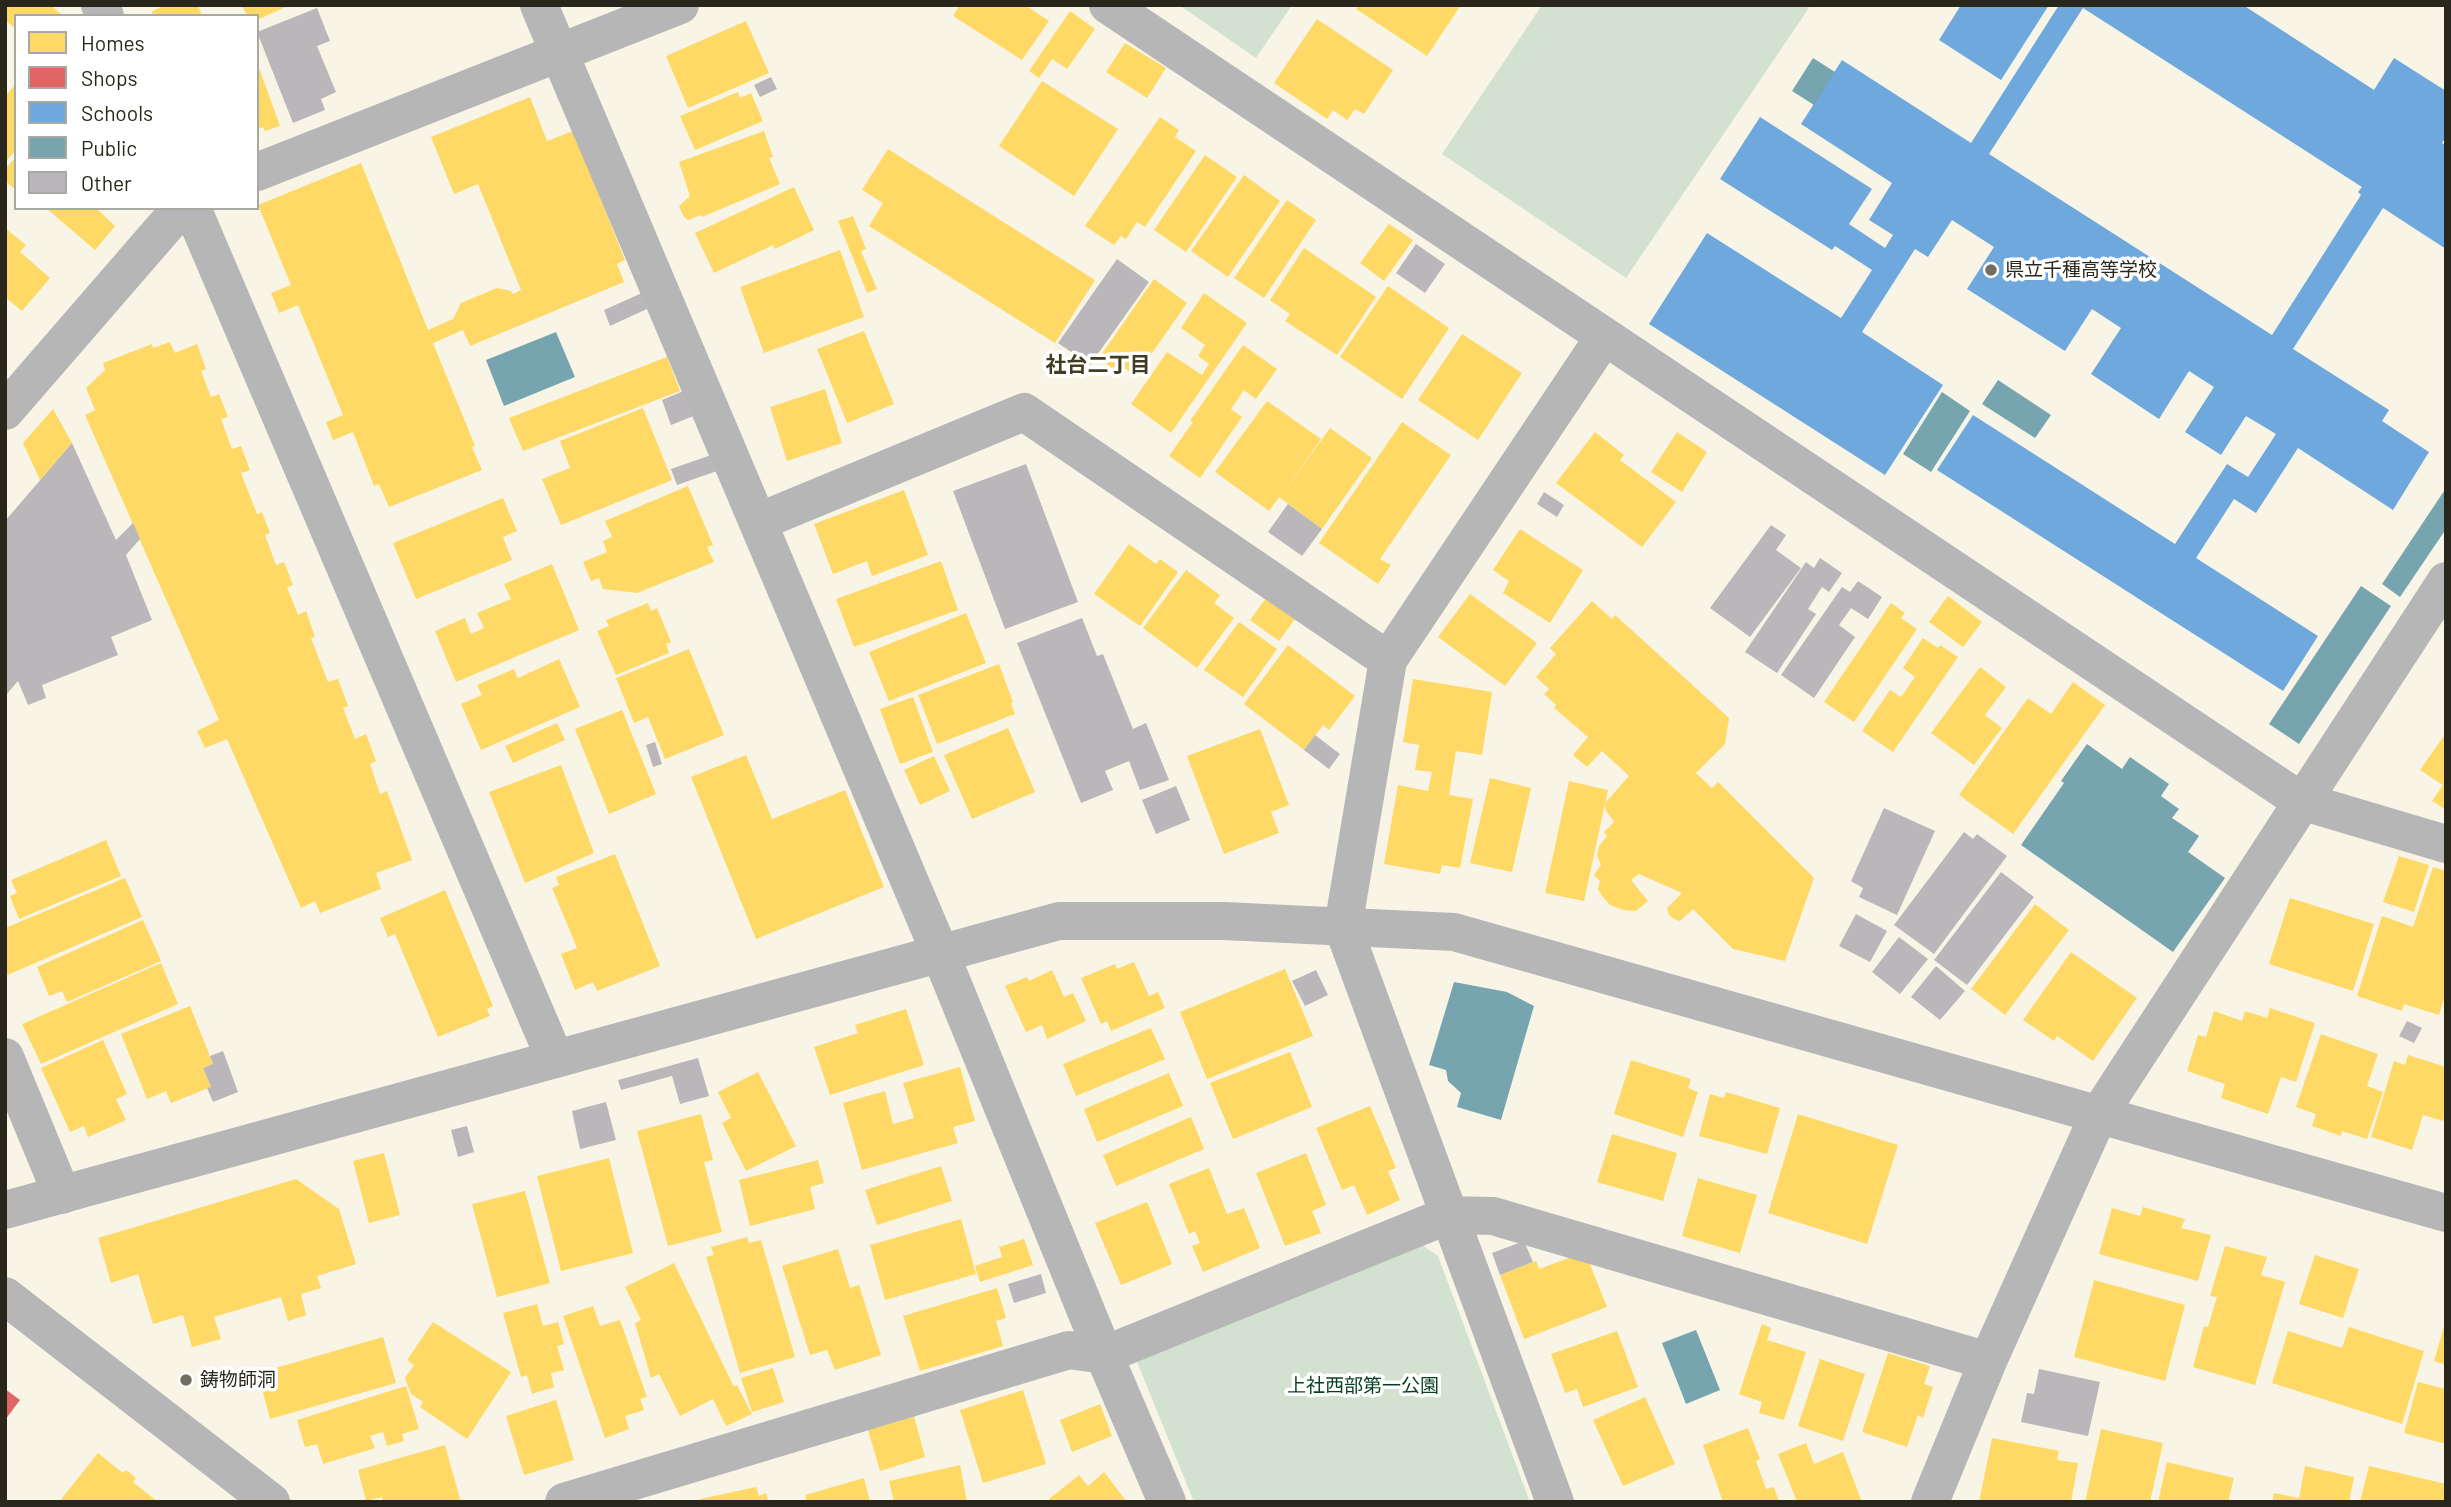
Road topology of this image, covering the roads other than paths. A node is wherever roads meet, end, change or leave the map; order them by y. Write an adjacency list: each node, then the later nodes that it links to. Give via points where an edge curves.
1 (539, 5): 4 (street)
2 (680, 5): 4 (street)
3 (1108, 5): 8 (street)
4 (559, 53): 5 (street); 10 (street)
5 (259, 171)
6 (179, 210): 9 (street)
7 (193, 210): 18 (street)
8 (1604, 337): 12 (street); 13 (street)
9 (5, 411)
10 (758, 522): 12 (street, via 1024,412); 16 (street)
11 (2446, 581): 13 (street)
12 (1388, 660): 15 (street)
13 (2301, 801): 14 (street); 19 (street)
14 (2446, 844)
15 (1343, 927): 16 (street, via 1224,920 1059,920); 19 (street, via 1454,932); 23 (street)
16 (940, 953): 18 (street); 25 (street)
17 (5, 1057): 20 (street)
18 (555, 1059): 20 (street)
19 (2099, 1114): 22 (street); 26 (street)
20 (62, 1195): 21 (street)
21 (5, 1210)
22 (2446, 1213)
23 (1449, 1215): 25 (street); 26 (street, via 1493,1216); 30 (street)
24 (5, 1296): 27 (street)
25 (1104, 1355): 28 (street, via 1069,1350); 29 (street)
26 (1988, 1361): 31 (street)
27 (271, 1502)
28 (564, 1502)
29 (1167, 1502)
30 (1555, 1502)
31 (1930, 1502)

